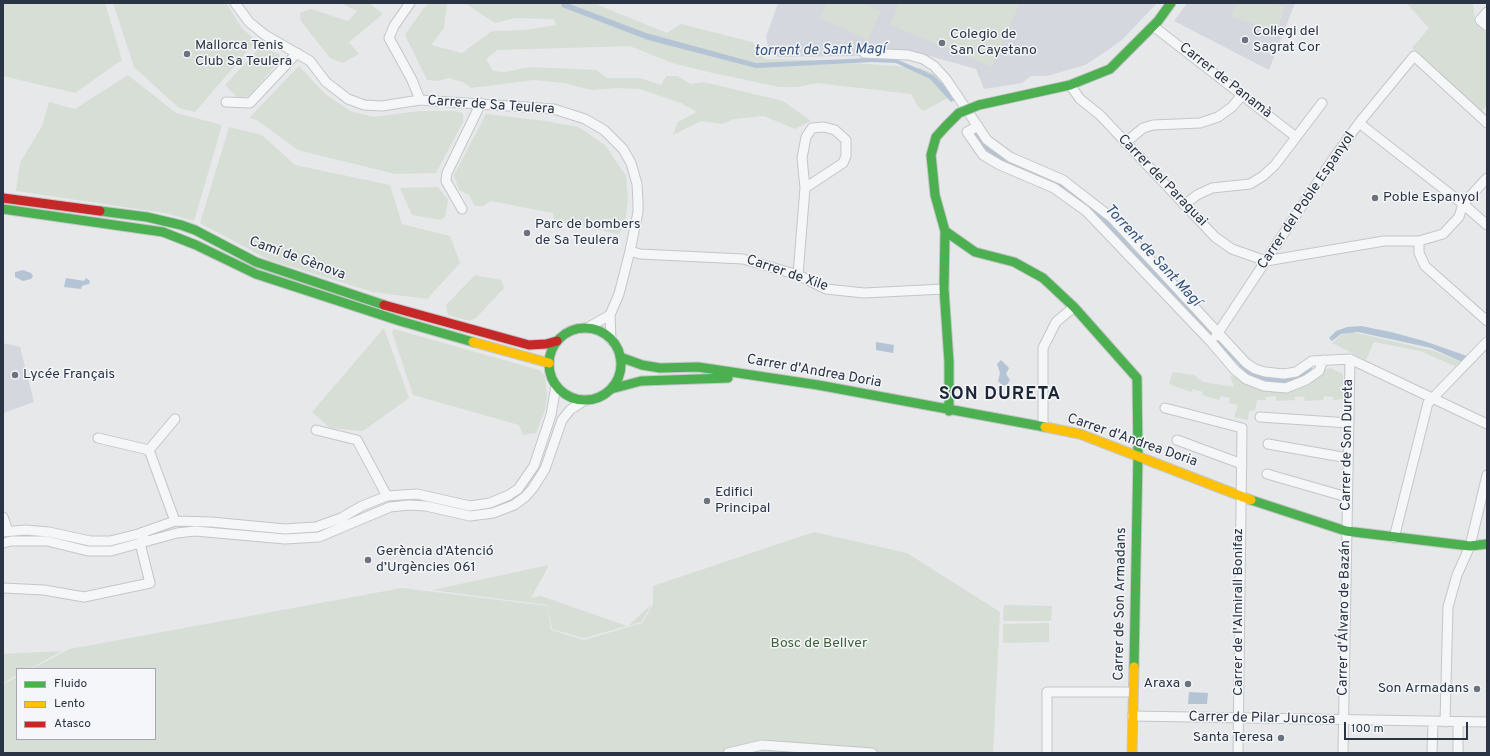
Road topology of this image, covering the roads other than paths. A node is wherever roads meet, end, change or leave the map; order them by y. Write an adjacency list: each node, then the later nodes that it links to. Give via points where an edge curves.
1 (235, 3): 7 (street, Carrer de Sa Teulera, via 249,22 265,35)
2 (410, 3): 11 (street, via 389,38)
3 (1171, 3): 6 (street)
4 (1487, 12): 5 (street)
5 (1484, 23)
6 (1153, 26): 9 (street, via 1110,69); 10 (street, Carrer de Panamà)
7 (297, 53): 11 (street, Carrer de Sa Teulera, via 310,61 326,82 348,99 358,103 382,106); 12 (street, via 250,103)
8 (864, 53): 17 (street, via 908,55 934,66)
9 (1070, 85): 19 (street, Carrer del Paraguai, via 1080,99 1100,115); 28 (street, bridge, via 979,105 959,113 936,137 931,155 935,195)
10 (1242, 95): 18 (street, Carrer de Panamà); 19 (street, via 1232,107 1218,117 1200,123 1153,125 1143,128)
11 (420, 100): 13 (street, Carrer de Sa Teulera)
12 (226, 102)
13 (481, 103): 26 (street, via 447,173 446,181); 30 (street, Carrer de Sa Teulera, via 554,109 585,119 604,130 623,149 631,163 637,184 638,212)
14 (1322, 104): 18 (street)
15 (1359, 123): 16 (street, via 1414,56); 23 (street, Carrer del Poble Espanyol); 32 (street, Carrer del Poble Espanyol)
16 (1487, 123)
17 (978, 126): 31 (street, via 987,140 1010,157 1063,180 1112,218); 31 (street, via 967,132 983,155 1054,188 1086,211)
18 (1296, 137): 24 (street, via 1264,176 1250,184 1212,188 1197,194)
19 (1125, 143): 24 (street, Carrer del Paraguai)
20 (1487, 178): 23 (street)
21 (805, 188): 21 (street, via 843,163 846,156 846,140 835,130 812,128 806,136 802,158); 33 (street)
22 (3, 198): 41 (street, Camí de Gènova, via 147,217 181,225 256,262 403,311 529,345)
23 (1463, 204): 27 (street, Carrer del Poble Espanyol); 29 (street, via 1459,217 1443,234)
24 (1184, 205): 32 (street, Carrer del Paraguai, via 1215,237 1232,249)
25 (3, 209): 46 (street, Camí de Gènova, via 163,232 196,244 256,274 400,321)
26 (462, 209)
27 (1487, 225)
28 (945, 231): 34 (street); 35 (street, Carrer de Son Armadans, via 975,252 1014,262 1042,278)
29 (1419, 241): 32 (street, via 1384,241); 37 (street, via 1419,253 1425,266)
30 (630, 251): 33 (street, Carrer de Xile, via 640,254 743,259); 36 (street, Carrer de Sa Teulera, via 619,294)
31 (1134, 252): 39 (street); 39 (street)
32 (1266, 261): 39 (street, Carrer del Poble Espanyol)
33 (798, 275): 34 (street, Carrer de Xile, via 826,289 864,293)
34 (944, 289): 53 (street, via 949,362)
35 (1074, 307): 58 (street, via 1056,322 1043,348); 64 (street, Carrer de Son Armadans, via 1137,378)
36 (610, 315): 38 (street); 40 (street, Carrer de Sa Teulera)
37 (1487, 321)
38 (587, 328): 40 (street, via 598,331); 41 (street, via 571,332)
39 (1215, 338): 45 (street, via 1246,363 1265,372 1296,372 1312,361); 45 (street, via 1235,370 1246,379 1264,386 1286,388 1306,380 1319,371)
40 (612, 340): 43 (street)
41 (557, 342): 46 (street, via 551,352)
42 (1487, 342): 50 (street)
43 (620, 357): 47 (street, Carrer d'Andrea Doria, via 654,367 698,367); 49 (street, via 618,380)
44 (1350, 359): 45 (street); 50 (street); 56 (street, Carrer de Son Dureta)
45 (1322, 360)
46 (549, 363): 48 (street)
47 (766, 377): 49 (street, via 641,381); 53 (street, Carrer d'Andrea Doria)
48 (556, 386): 51 (street, via 565,394); 69 (street, via 551,415 534,466 524,482 509,495 490,503 470,506 417,494)
49 (611, 389): 51 (street, via 600,397)
50 (1434, 398): 57 (street); 79 (street, via 1428,403)
51 (585, 400): 72 (street, via 570,410 562,420 545,469 525,497 514,505 493,513 470,516)
52 (1165, 408): 66 (street, Carrer de l'Almirall Bonifaz, via 1242,428)
53 (949, 411): 58 (street, Carrer d'Andrea Doria)
54 (1260, 417): 56 (street)
55 (175, 419): 63 (street)
56 (1349, 423): 65 (street, Carrer de Son Dureta)
57 (1487, 424)
58 (1043, 426): 64 (street, Carrer d'Andrea Doria, via 1080,434)
59 (316, 430): 69 (street, via 357,440)
60 (98, 438): 63 (street)
61 (1176, 440): 66 (street)
62 (1268, 444): 65 (street)
63 (149, 450): 74 (street)
64 (1138, 455): 70 (street, Carrer d'Andrea Doria); 86 (street, Carrer de Son Armadans)
65 (1348, 458): 71 (street, Carrer de Son Dureta)
66 (1242, 464): 70 (street, Carrer de l'Almirall Bonifaz)
67 (1267, 474): 71 (street)
68 (1487, 475): 84 (street)
69 (387, 496): 72 (street, via 401,501 420,501); 74 (street, via 316,527 285,530); 75 (street, via 380,505 355,516)
70 (1240, 496): 77 (street, Carrer d'Andrea Doria); 88 (street, Carrer de l'Almirall Bonifaz)
71 (1347, 496): 77 (street, Carrer de Son Dureta)
72 (426, 506): 75 (street, via 390,507)
73 (3, 517): 78 (street)
74 (175, 521): 76 (street, via 187,526 203,526); 78 (street, via 110,541 90,541 49,532); 81 (street, via 164,531 143,538)
75 (354, 521): 76 (street, via 319,537 285,539)
76 (210, 531): 81 (street, via 177,533)
77 (1346, 531): 79 (street, Carrer d'Andrea Doria); 89 (street, Carrer d'Álvaro de Bazán)
78 (5, 533): 80 (street, via 42,537)
79 (1394, 538): 84 (street, Carrer d'Andrea Doria)
80 (47, 541): 81 (street, via 88,551 111,551); 82 (street)
81 (140, 542): 85 (street, via 150,583 84,597 44,590)
82 (3, 543)
83 (1487, 544): 84 (street, Carrer d'Andrea Doria)
84 (1470, 546): 91 (street, via 1457,575 1448,607)
85 (3, 588)
86 (1133, 692): 87 (street, Carrer de Son Armadans); 96 (street, via 1047,692)
87 (1132, 716): 88 (street, Carrer de Pilar Juncosa); 97 (street, Carrer de Son Armadans)
88 (1238, 718): 89 (street, Carrer de Pilar Juncosa); 98 (street, Carrer de l'Almirall Bonifaz)
89 (1344, 720): 90 (street, Carrer de Pilar Juncosa); 99 (street, Carrer d'Álvaro de Bazán)
90 (1433, 722): 91 (street, Carrer de Pilar Juncosa); 100 (street)
91 (1445, 722): 92 (street, Carrer de Pilar Juncosa)
92 (1458, 722): 93 (street, Carrer de Pilar Juncosa); 101 (street)
93 (1487, 722)
94 (728, 753): 95 (street, via 762,746)
95 (872, 753)
96 (1047, 753)
97 (1132, 753)
98 (1238, 753)
99 (1343, 753)
100 (1432, 753)
101 (1458, 753)

